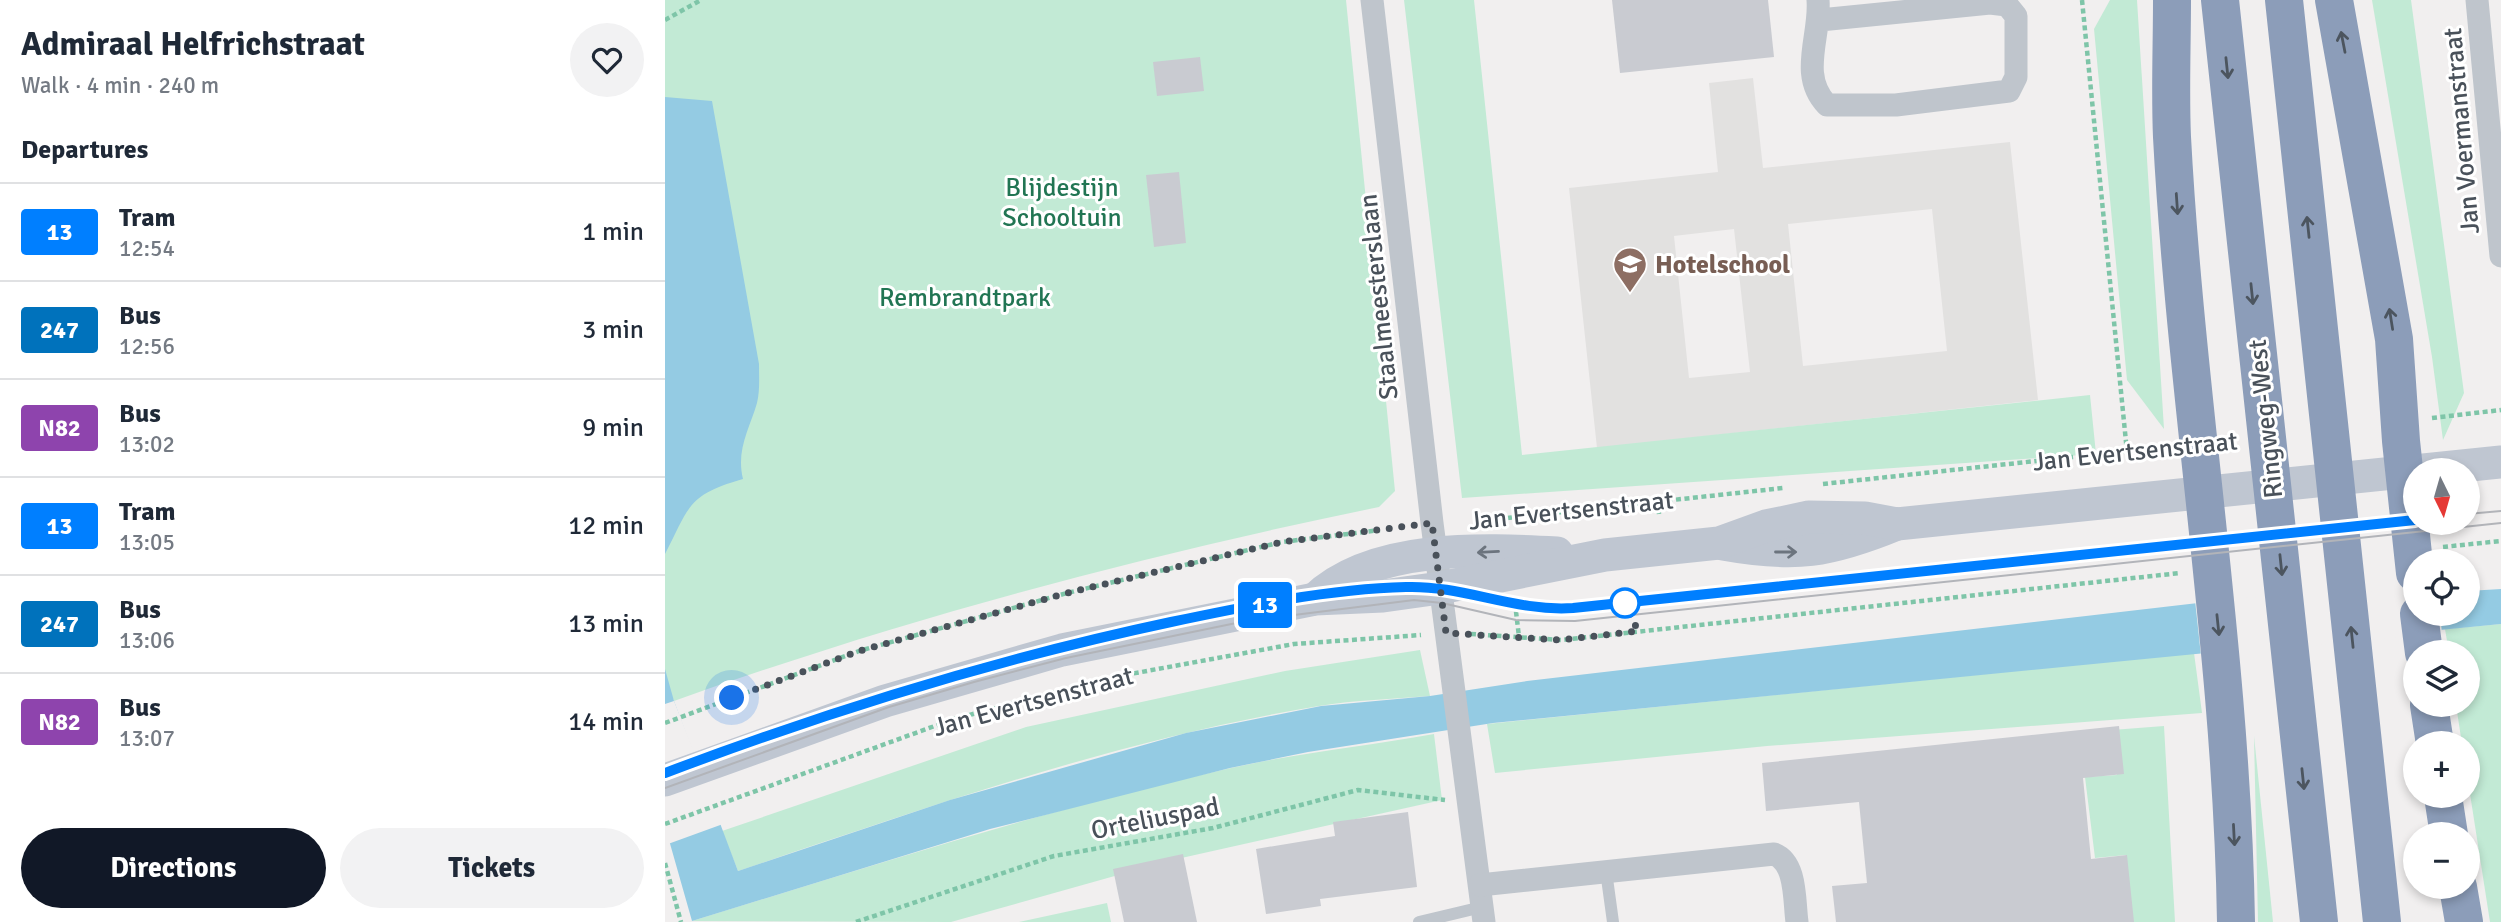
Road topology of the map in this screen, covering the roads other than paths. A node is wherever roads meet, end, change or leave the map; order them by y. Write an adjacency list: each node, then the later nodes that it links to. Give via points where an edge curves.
1 (1372, 0): 10 (street, Staalmeesterslaan)
2 (2172, 0): 22 (highway, one-way to 22, via 2172,135 2228,718)
3 (2220, 0): 23 (highway, Ringweg-West, one-way to 23)
4 (2284, 0): 24 (highway, one-way to 4)
5 (2334, 0): 11 (highway, one-way to 5, via 2390,311)
6 (2477, 0): 8 (street, Jan Voermanstraat)
7 (1819, 10): 7 (street, via 1812,78 1827,105 1896,105 2009,91 2016,77 2016,16 2007,5)
8 (2501, 256)
9 (2501, 462): 12 (street, Jan Evertsenstraat, via 1897,524 1812,552 1774,552 1719,543)
10 (1434, 539): 12 (street, Jan Evertsenstraat, one-way to 10, via 1508,551); 13 (street, Staalmeesterslaan); 14 (street, Jan Evertsenstraat, via 1393,560 1361,569)
11 (2422, 549)
12 (1605, 555): 13 (street, Jan Evertsenstraat)
13 (1440, 588): 14 (street, Jan Evertsenstraat); 18 (street, Staalmeesterslaan)
14 (1315, 599): 15 (street, Jan Evertsenstraat, via 1062,650 885,701)
15 (665, 780)
16 (1607, 871): 18 (street); 20 (lane); 21 (street, via 1765,853 1782,857 1791,878)
17 (2460, 899): 25 (highway)
18 (1482, 905): 19 (lane)
19 (1419, 922)
20 (1613, 922)
21 (1797, 922)
22 (2236, 922)
23 (2319, 922)
24 (2382, 922)
25 (2463, 922)

